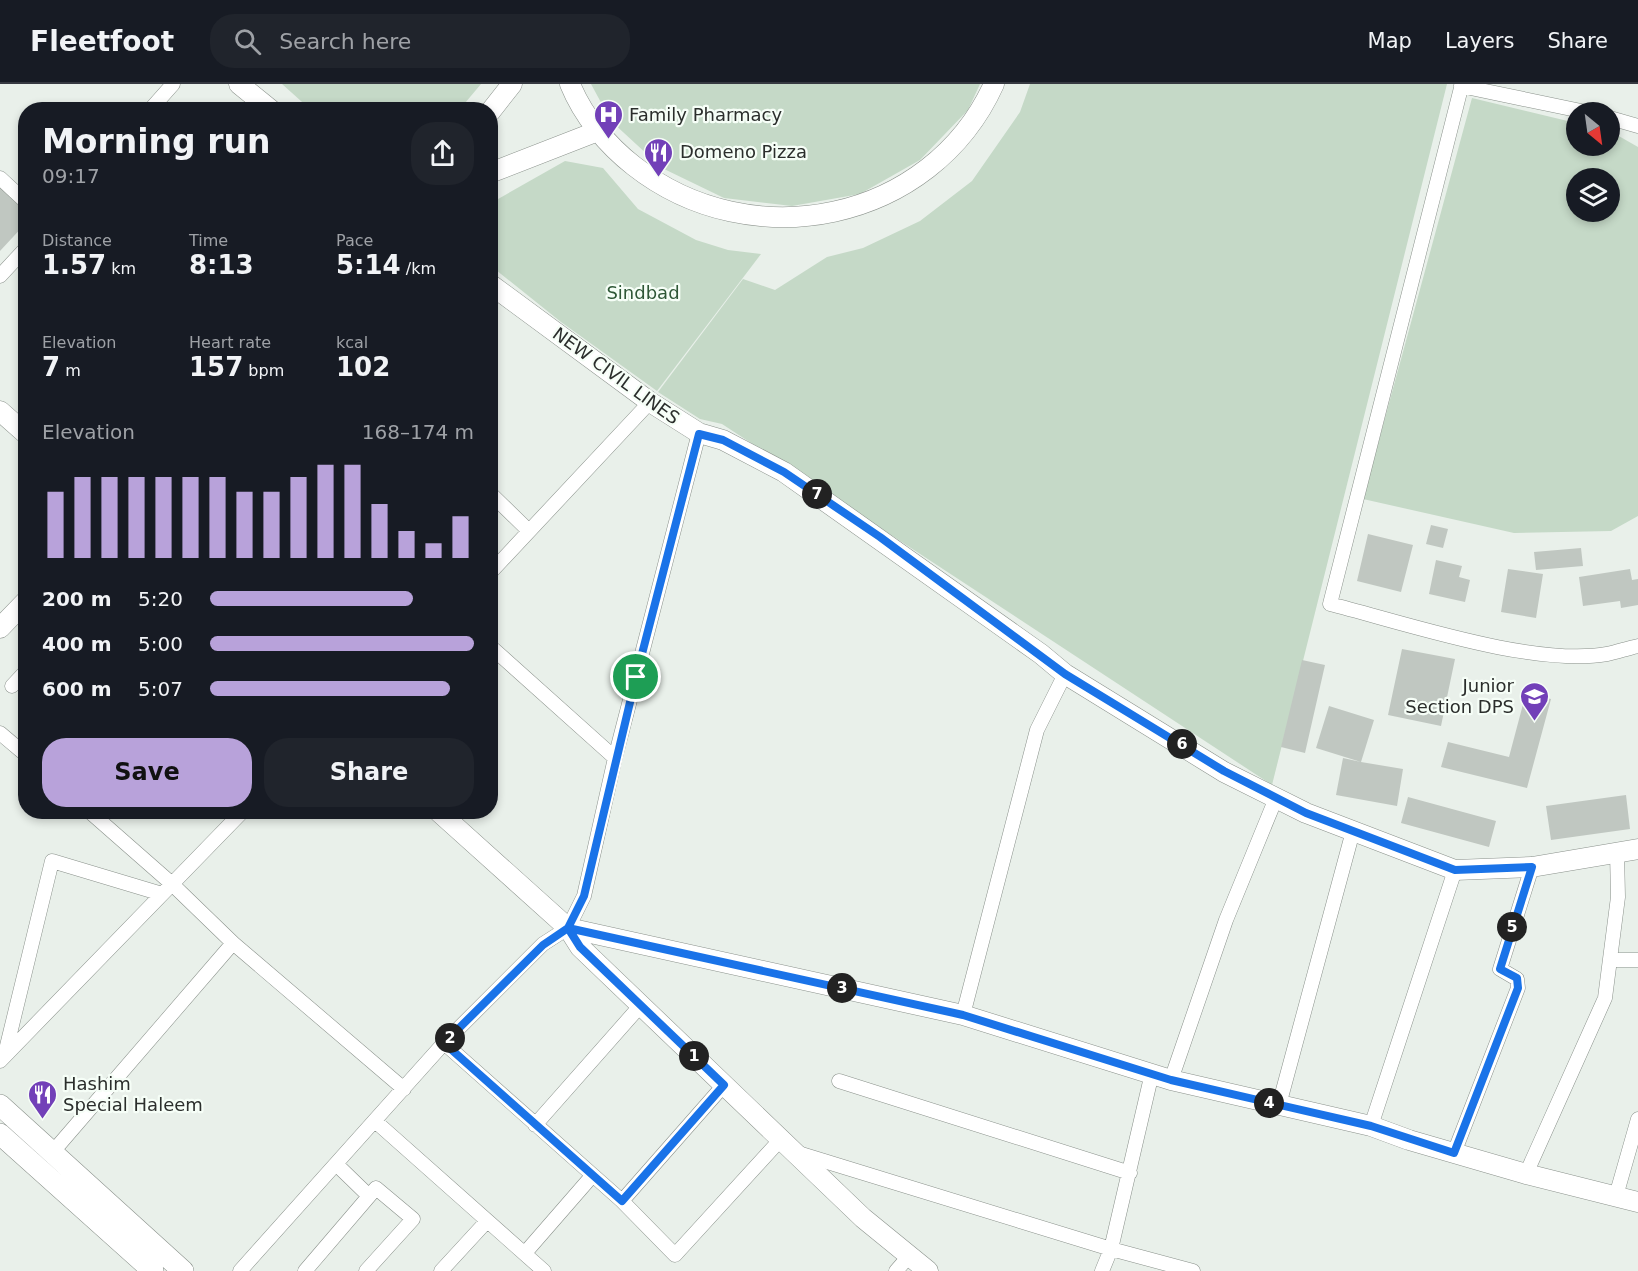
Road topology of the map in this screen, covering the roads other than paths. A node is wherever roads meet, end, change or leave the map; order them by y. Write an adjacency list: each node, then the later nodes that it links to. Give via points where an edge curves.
1 (173, 84): 7 (street)
2 (238, 84): 8 (street)
3 (512, 84): 9 (street)
4 (570, 84): 13 (street)
5 (994, 84): 13 (street, via 969,126 918,175 854,207 820,215 784,219 714,209 650,179)
6 (1461, 85): 10 (street); 29 (street, via 1330,604 1492,645 1556,656 1606,654)
7 (157, 102)
8 (261, 102)
9 (498, 102)
10 (1566, 108)
11 (1620, 121): 12 (street)
12 (1638, 126)
13 (598, 131): 14 (street)
14 (498, 170)
15 (0, 178): 16 (street)
16 (18, 195)
17 (18, 257): 18 (street)
18 (0, 276)
19 (498, 290): 20 (street, NEW CIVIL LINES)
20 (650, 402): 23 (street, NEW CIVIL LINES); 25 (street)
21 (0, 411): 22 (street)
22 (18, 427)
23 (699, 434): 31 (street, NEW CIVIL LINES, via 723,440 784,472 880,537); 36 (street)
24 (498, 501): 25 (street)
25 (529, 531): 26 (street)
26 (498, 564)
27 (18, 609): 28 (street)
28 (0, 628)
29 (1638, 646)
30 (498, 653): 36 (street)
31 (1065, 674): 37 (street, NEW CIVIL LINES, via 1224,771); 53 (street, via 1037,730)
32 (18, 680): 33 (street)
33 (12, 686)
34 (0, 733): 35 (street)
35 (18, 748)
36 (615, 758): 48 (street, via 584,896)
37 (1276, 798): 41 (street, NEW CIVIL LINES); 57 (street, via 1226,920)
38 (109, 819): 46 (street)
39 (235, 819): 46 (street)
40 (447, 819): 48 (street)
41 (1353, 831): 45 (street, NEW CIVIL LINES); 62 (street)
42 (1638, 849): 43 (street, NEW CIVIL LINES)
43 (1617, 852): 44 (street, NEW CIVIL LINES); 50 (street, via 1618,897)
44 (1532, 867): 45 (street, NEW CIVIL LINES); 69 (street, via 1500,969 1517,978 1518,988)
45 (1455, 870): 66 (street)
46 (172, 884): 47 (street); 49 (street)
47 (162, 894): 55 (street); 55 (street, via 52,861)
48 (568, 928): 52 (street, via 580,947); 53 (street); 54 (street, via 543,945)
49 (233, 943): 60 (street); 70 (street)
50 (1610, 960): 51 (street); 73 (street, via 1605,998)
51 (1638, 960)
52 (640, 1005): 59 (street); 65 (street)
53 (963, 1015): 56 (street)
54 (444, 1043): 60 (street); 65 (street)
55 (2, 1058)
56 (1152, 1073): 57 (street); 72 (street)
57 (1171, 1080): 62 (street)
58 (839, 1081): 72 (street)
59 (724, 1085): 68 (street); 77 (street)
60 (404, 1089): 64 (street)
61 (0, 1105): 70 (main road)
62 (1279, 1105): 66 (street)
63 (1638, 1119): 76 (street)
64 (375, 1121): 71 (street); 79 (street)
65 (535, 1125): 74 (street)
66 (1371, 1126): 69 (street)
67 (0, 1134): 84 (main road)
68 (788, 1145): 77 (street, via 675,1255); 80 (street); 82 (street, via 863,1218)
69 (1454, 1153): 73 (street)
70 (51, 1154): 85 (main road)
71 (336, 1164): 75 (street); 86 (street)
72 (1130, 1173): 80 (street)
73 (1526, 1174): 76 (street)
74 (592, 1176): 77 (street); 81 (street)
75 (369, 1196): 87 (street); 88 (street, via 376,1188 412,1219)
76 (1616, 1196): 78 (street)
77 (622, 1201)
78 (1638, 1202)
79 (487, 1221): 81 (street); 83 (street)
80 (1111, 1249): 92 (street); 93 (street)
81 (525, 1253): 89 (street)
82 (910, 1255): 90 (street); 91 (street)
83 (443, 1270)
84 (153, 1271)
85 (183, 1271)
86 (240, 1271)
87 (305, 1271)
88 (366, 1271)
89 (544, 1271)
90 (896, 1271)
91 (928, 1271)
92 (1102, 1271)
93 (1193, 1271)

